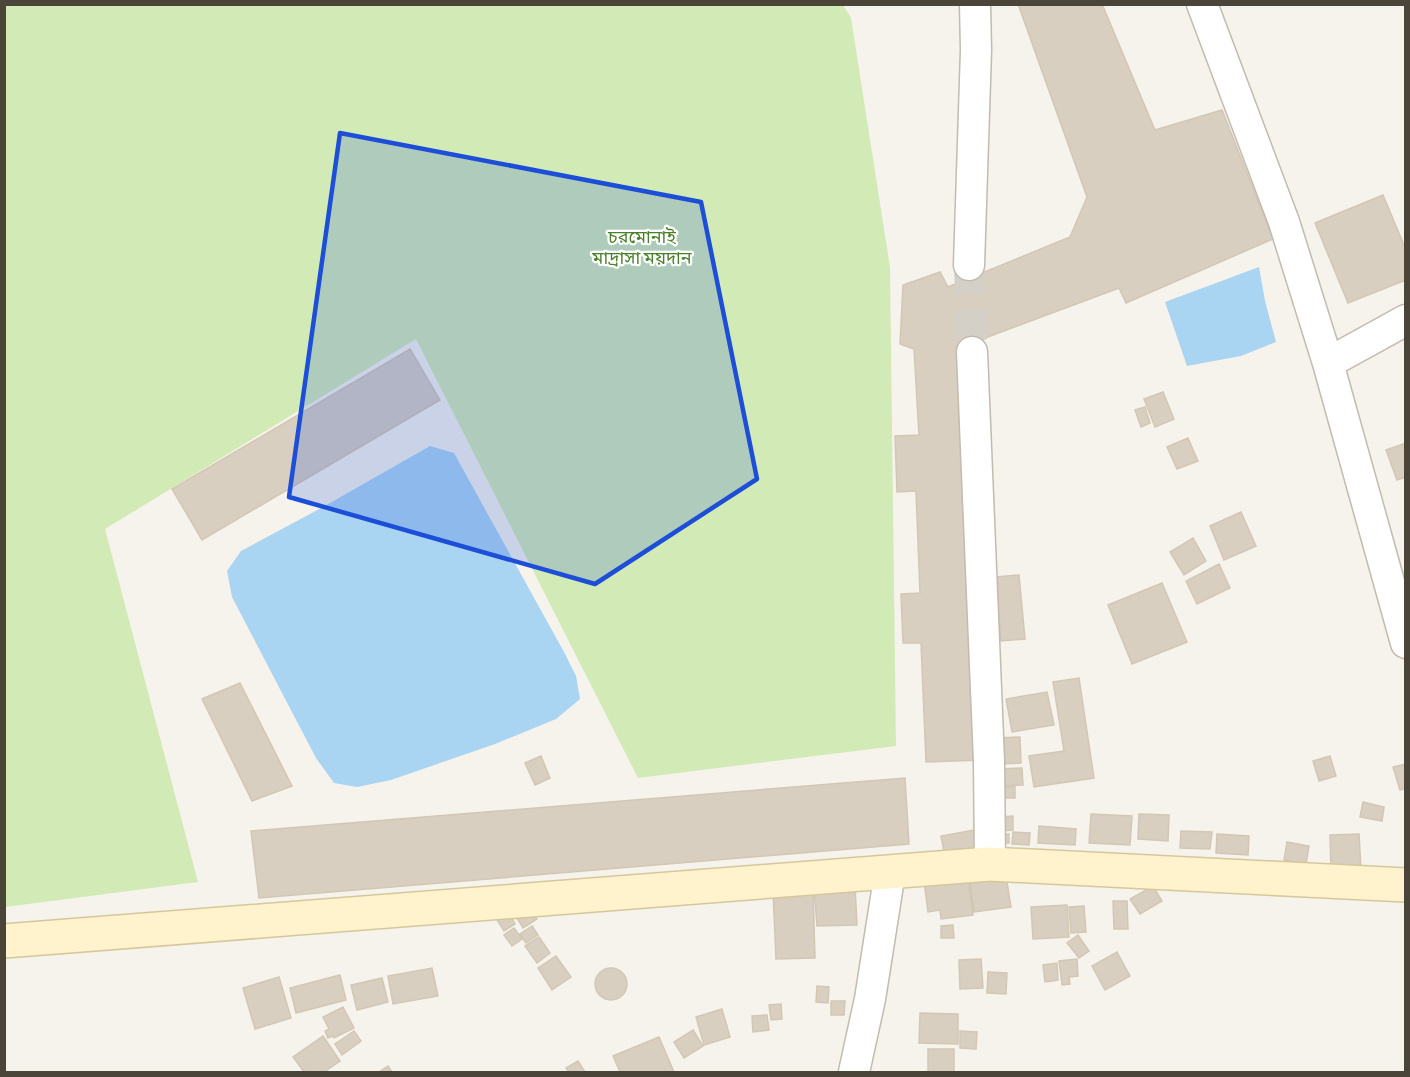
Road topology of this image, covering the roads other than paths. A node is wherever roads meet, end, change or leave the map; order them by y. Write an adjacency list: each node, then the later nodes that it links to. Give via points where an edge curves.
1 (975, 4): 3 (street)
2 (1202, 4): 6 (street, via 1284,222)
3 (969, 265)
4 (1406, 320): 6 (street)
5 (972, 352): 8 (street)
6 (1328, 363): 7 (street)
7 (1406, 643)
8 (990, 864): 9 (main road); 10 (main road)
9 (890, 872): 11 (main road); 12 (street)
10 (1406, 885)
11 (4, 941)
12 (854, 1072)

